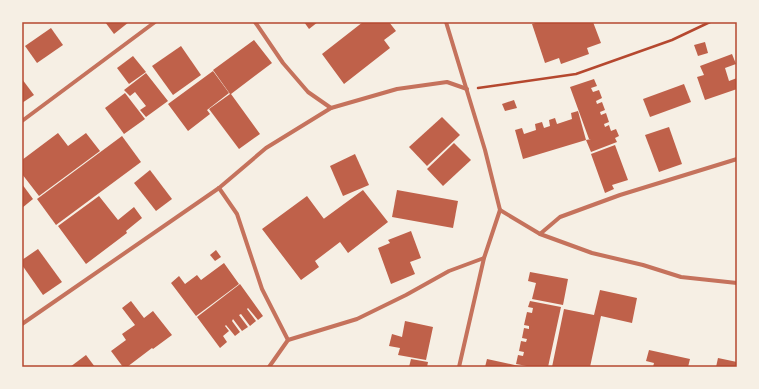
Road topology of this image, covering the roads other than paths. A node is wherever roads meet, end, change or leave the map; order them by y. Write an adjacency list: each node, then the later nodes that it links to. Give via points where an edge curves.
1 (155, 22): 6 (street)
2 (255, 22): 5 (street, via 308,92)
3 (446, 22): 4 (street)
4 (467, 89): 5 (street, via 447,82 396,89); 9 (street, via 486,150)
5 (331, 108): 8 (street, via 266,148)
6 (22, 121)
7 (737, 159): 10 (street, via 620,195 560,217)
8 (219, 188): 13 (street); 14 (street, via 237,214 262,289)
9 (500, 210): 10 (street); 11 (street)
10 (540, 234): 12 (street, via 592,253 681,277)
11 (484, 258): 14 (street, via 449,271 357,319); 16 (street)
12 (737, 283)
13 (22, 324)
14 (288, 340): 15 (street)
15 (269, 367)
16 (459, 367)

